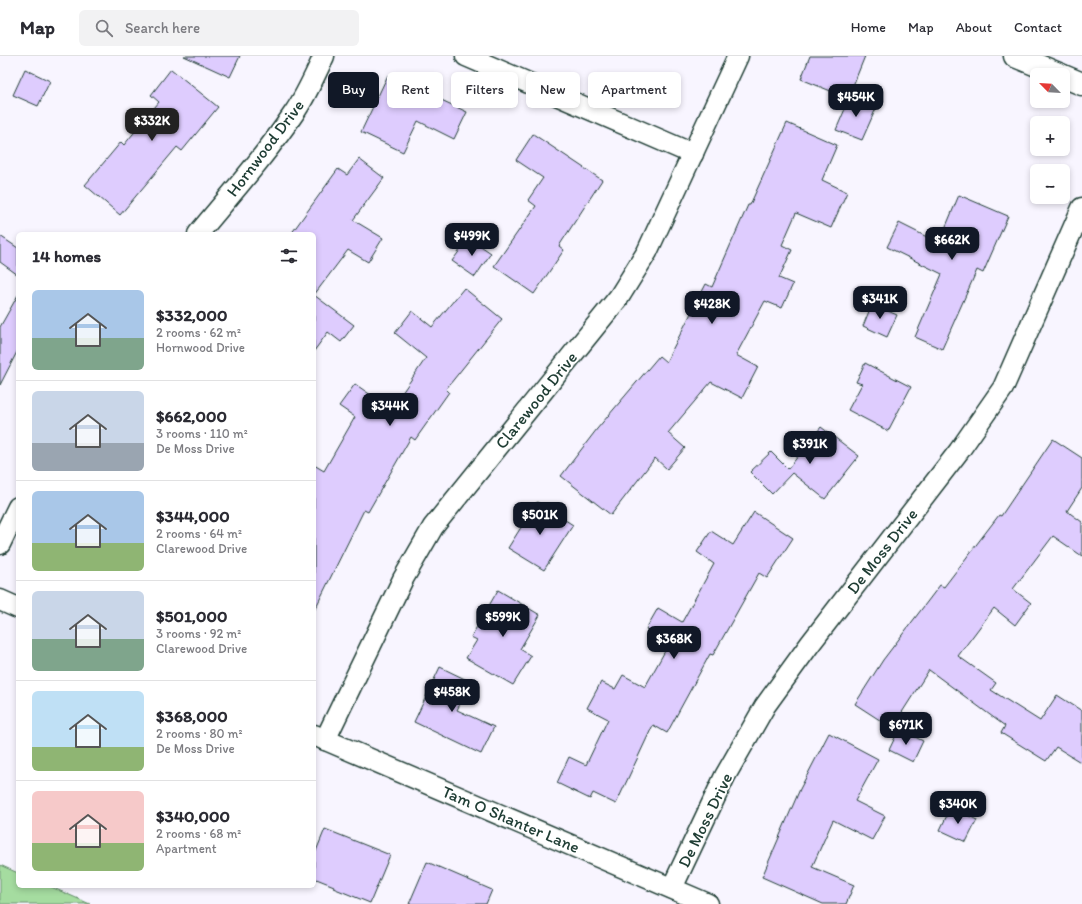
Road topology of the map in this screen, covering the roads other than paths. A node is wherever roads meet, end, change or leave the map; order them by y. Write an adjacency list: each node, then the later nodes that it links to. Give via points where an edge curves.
1 (324, 56): 10 (street, Hornwood Drive, via 295,112)
2 (466, 56): 8 (street)
3 (738, 56): 8 (street, Clarewood Drive)
4 (1015, 56): 5 (main road)
5 (1045, 68)
6 (1070, 79): 7 (main road)
7 (1082, 84)
8 (693, 154): 15 (street, Clarewood Drive, via 647,252 619,297 433,527)
9 (1082, 208): 16 (street, De Moss Drive, via 1003,388 959,451 765,706 725,776)
10 (200, 232)
11 (16, 512): 12 (street)
12 (0, 544)
13 (0, 600): 14 (street)
14 (16, 607)
15 (319, 738): 16 (street, Tam O Shanter Lane)
16 (672, 888): 17 (street, Tam O Shanter Lane)
17 (708, 904)

